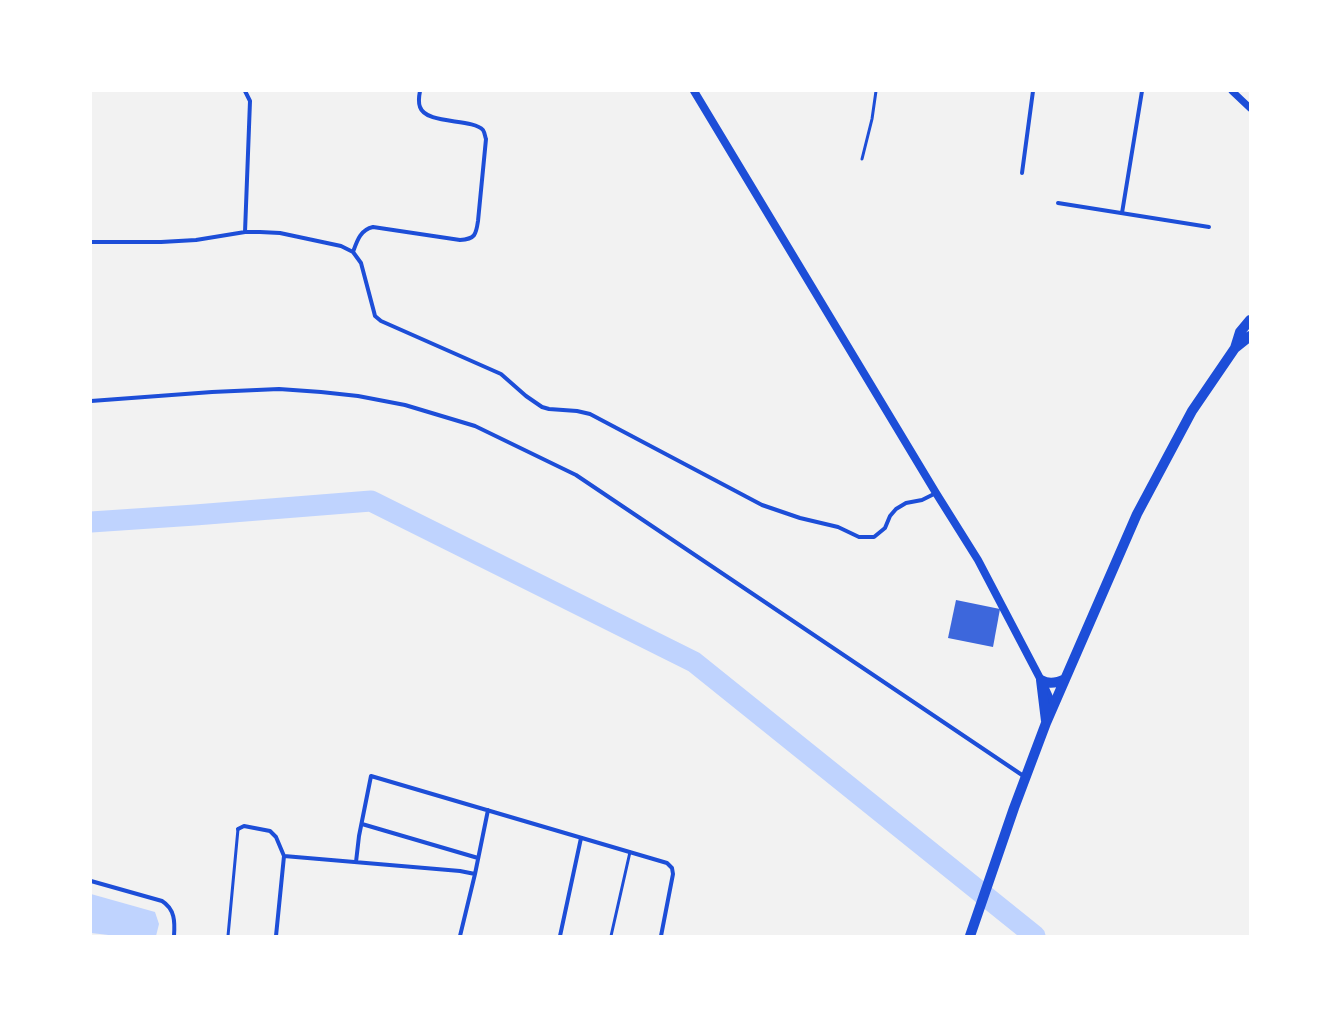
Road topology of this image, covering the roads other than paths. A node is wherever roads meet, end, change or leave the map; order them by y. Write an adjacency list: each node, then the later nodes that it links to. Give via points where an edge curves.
1 (245, 91): 14 (street, via 250,102)
2 (420, 91): 16 (street, via 419,106 425,114 475,126 485,134 476,234 460,240 373,227 358,238)
3 (694, 91): 21 (main road)
4 (876, 91): 9 (lane)
5 (1033, 91): 10 (street)
6 (1142, 91): 12 (street)
7 (1232, 91): 8 (street)
8 (1250, 108)
9 (862, 159)
10 (1022, 173)
11 (1058, 203): 12 (street)
12 (1122, 213): 13 (street)
13 (1209, 228)
14 (245, 232): 15 (street, via 196,240); 16 (street, via 280,233 340,246)
15 (91, 242)
16 (353, 252): 21 (street, via 361,263 375,316 381,321 501,374 542,407 590,414 762,505 867,538 879,534 896,509)
17 (1250, 320): 19 (highway, via 1240,332)
18 (1250, 336): 19 (highway)
19 (1235, 348): 22 (highway, via 1192,411 1137,514)
20 (91, 401): 26 (street, via 279,389 358,396 405,405 475,426 576,475)
21 (936, 493): 23 (main road, via 978,560)
22 (1065, 679): 23 (highway, via 1050,683); 24 (highway)
23 (1041, 680): 24 (main road); 25 (highway)
24 (1053, 706): 25 (highway)
25 (1046, 723): 26 (highway)
26 (1025, 777): 44 (highway)
27 (488, 810): 28 (street, via 371,776); 30 (street); 33 (street)
28 (362, 824): 33 (street); 34 (street)
29 (238, 829): 32 (street, via 244,826 270,831 276,837); 38 (lane)
30 (581, 838): 31 (street); 41 (street)
31 (630, 852): 42 (lane); 43 (street, via 667,863 672,868 674,874)
32 (284, 856): 34 (street); 39 (street)
33 (478, 858): 35 (street)
34 (356, 862): 35 (street)
35 (475, 874): 40 (street)
36 (91, 881): 37 (street, via 167,904 175,917)
37 (174, 936)
38 (228, 936)
39 (276, 936)
40 (460, 936)
41 (560, 936)
42 (612, 936)
43 (661, 936)
44 (970, 936)

